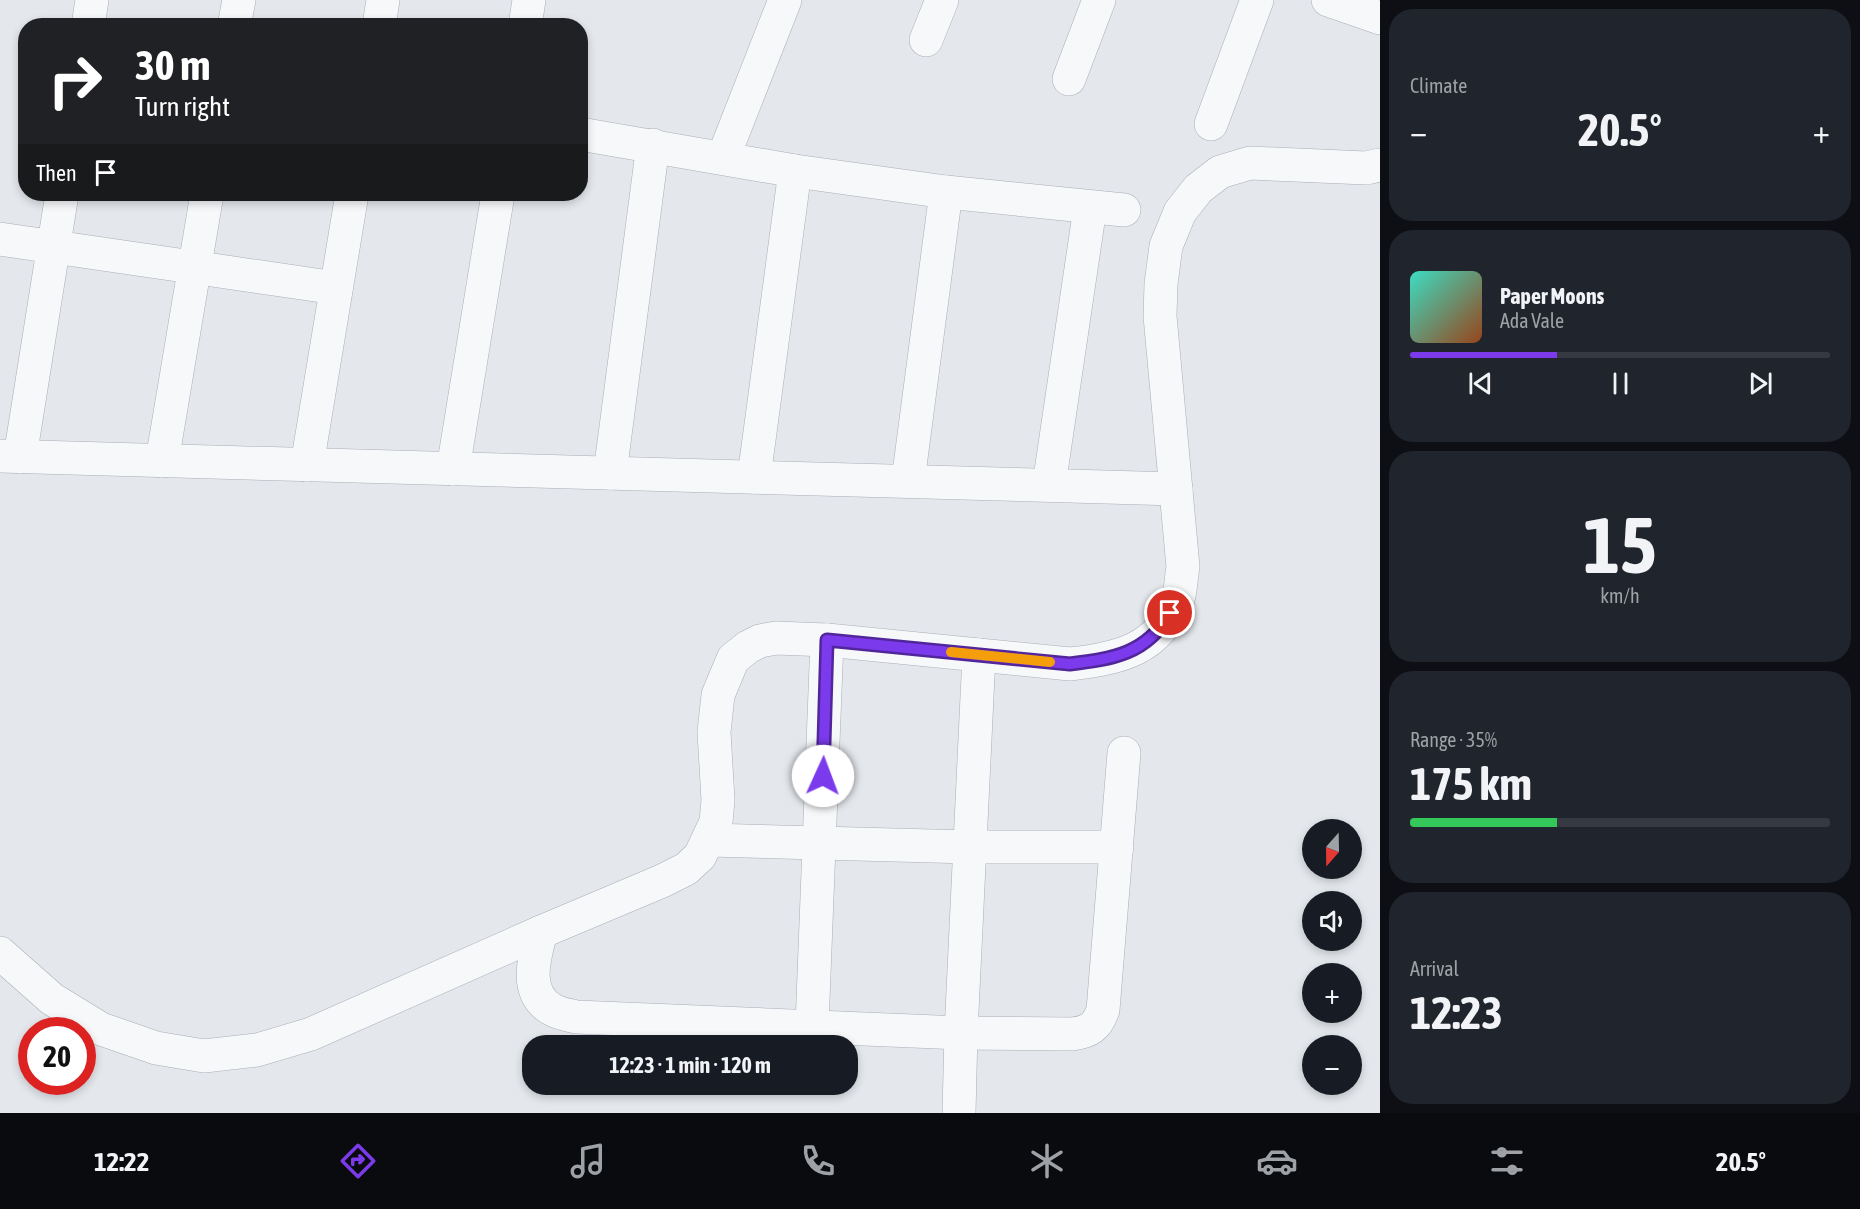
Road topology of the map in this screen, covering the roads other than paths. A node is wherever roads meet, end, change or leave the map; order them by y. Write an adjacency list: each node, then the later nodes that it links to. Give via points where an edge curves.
1 (92, 0): 10 (street)
2 (239, 0): 11 (street)
3 (383, 0): 12 (street)
4 (529, 0): 13 (street)
5 (785, 0): 20 (street)
6 (942, 0): 15 (street)
7 (1099, 0): 16 (street)
8 (1257, 0): 17 (street)
9 (1328, 0): 14 (street)
10 (89, 18)
11 (236, 18)
12 (380, 18)
13 (526, 18)
14 (1380, 18)
15 (926, 40)
16 (1069, 79)
17 (1210, 124)
18 (588, 135): 19 (street)
19 (653, 145): 20 (street); 38 (street)
20 (723, 158): 22 (street)
21 (1380, 165): 42 (street, via 1366,168 1250,163 1220,171 1198,189 1180,212 1166,246 1160,316)
22 (795, 171): 23 (street); 39 (street)
23 (945, 192): 28 (street); 40 (street)
24 (61, 201): 31 (street)
25 (206, 201): 32 (street)
26 (351, 201): 33 (street)
27 (497, 201): 37 (street)
28 (1090, 208): 29 (street); 41 (street)
29 (1125, 210)
30 (0, 238): 31 (street)
31 (53, 247): 32 (street); 34 (street)
32 (194, 268): 33 (street); 35 (street)
33 (336, 288): 36 (street)
34 (10, 457): 35 (street)
35 (162, 461): 36 (street)
36 (307, 465): 37 (street)
37 (453, 469): 38 (street)
38 (610, 473): 39 (street)
39 (754, 477): 40 (street)
40 (908, 481): 41 (street)
41 (1048, 485): 42 (street)
42 (1176, 489): 44 (street, via 1183,567 1178,598 1161,628 1138,648 1106,660 1070,664)
43 (827, 640): 44 (street); 46 (street, via 760,641 733,659 715,712 718,800); 47 (street)
44 (979, 655): 48 (street)
45 (1125, 753): 49 (street)
46 (709, 840): 47 (street); 50 (street, via 686,869)
47 (820, 843): 48 (street); 52 (street)
48 (970, 847): 49 (street); 53 (street)
49 (1117, 847): 53 (street, via 1099,1021 1085,1032 1072,1034)
50 (541, 932): 51 (street, via 311,1034 257,1050 204,1056 156,1048 101,1029 52,999); 52 (street, via 533,969 535,990 542,1003 554,1011 576,1017)
51 (0, 953)
52 (812, 1026): 53 (street)
53 (961, 1034): 54 (street)
54 (959, 1113)

